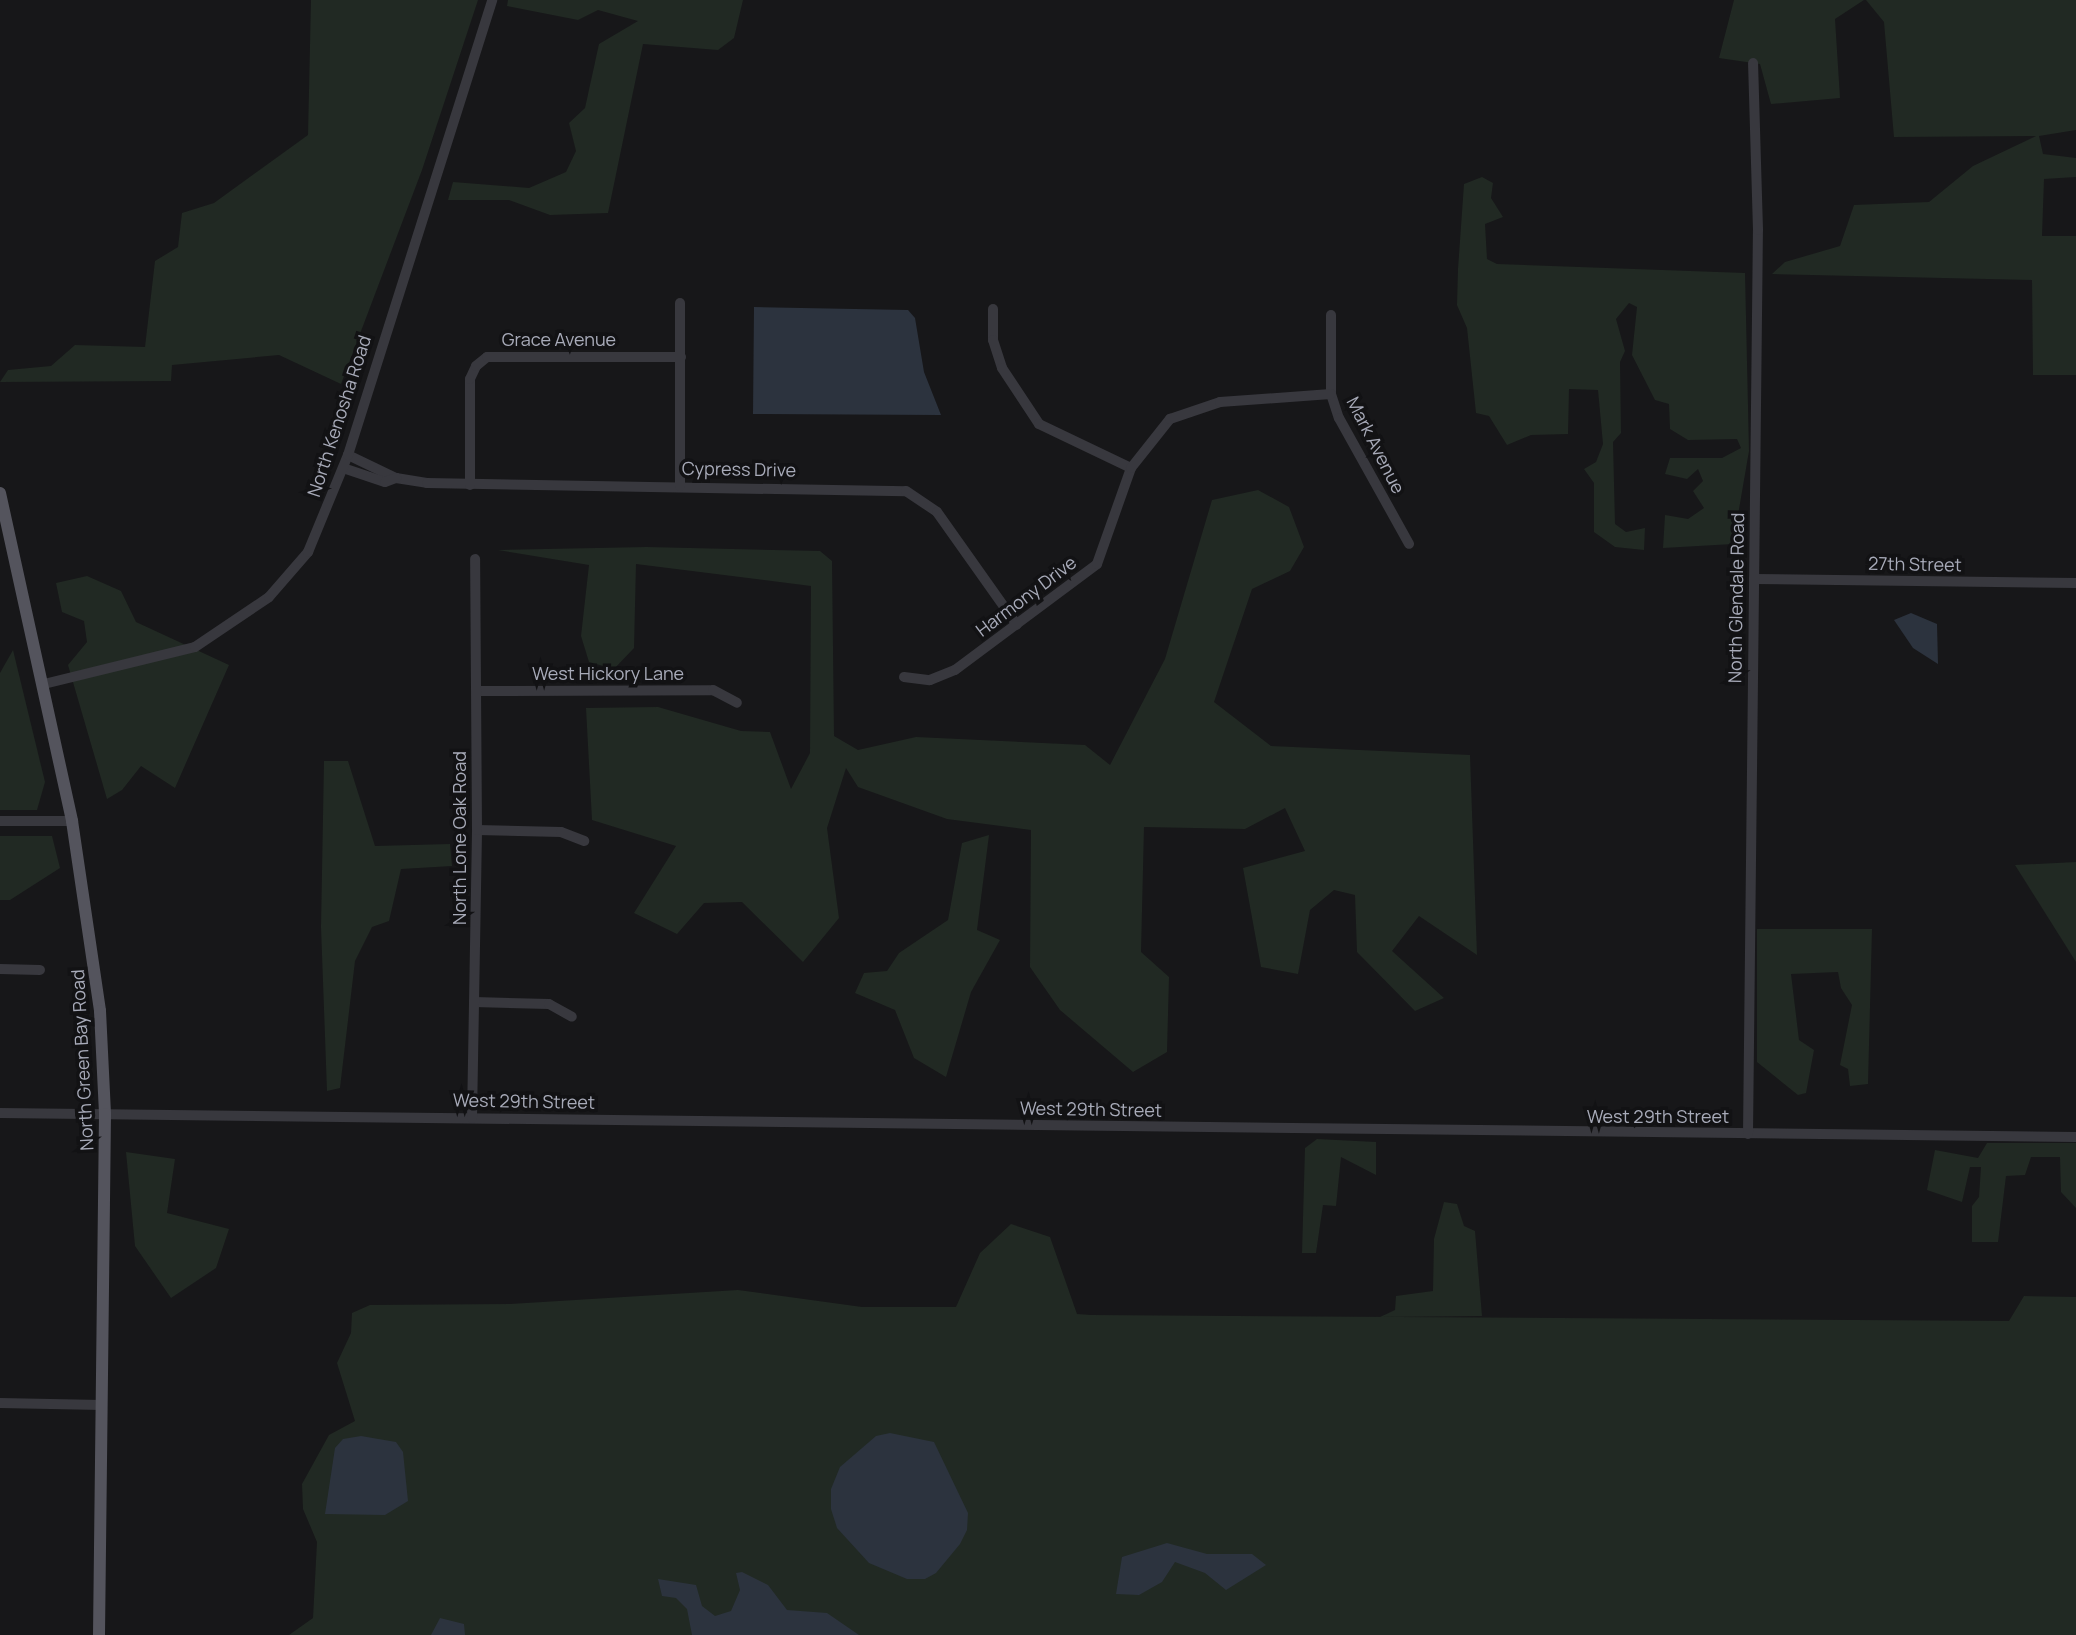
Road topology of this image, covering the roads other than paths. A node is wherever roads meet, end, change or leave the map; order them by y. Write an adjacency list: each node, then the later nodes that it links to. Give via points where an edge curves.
1 (492, 0): 8 (street, North Kenosha Road)
2 (1753, 63): 17 (street, North Glendale Road, via 1758,230)
3 (680, 303): 6 (street)
4 (993, 309): 10 (street, via 993,340 1002,368 1040,424)
5 (1331, 315): 7 (street, Mark Avenue)
6 (681, 357): 12 (street, Grace Avenue, via 487,357 470,379); 13 (street)
7 (1331, 394): 10 (street, Harmony Drive, via 1192,408 1157,430); 15 (street, Mark Avenue, via 1339,418)
8 (348, 455): 9 (street, North Kenosha Road); 11 (street, Cypress Drive)
9 (343, 468): 11 (street, Cypress Drive, via 385,482); 21 (street, North Kenosha Road, via 308,552 269,597 241,619 171,656)
10 (1130, 468): 19 (street, Harmony Drive, via 1097,564)
11 (396, 478): 12 (street, Cypress Drive)
12 (470, 485): 13 (street, Cypress Drive)
13 (680, 486): 19 (street, Cypress Drive, via 906,491 937,512)
14 (0, 493): 21 (main road, North Green Bay Road)
15 (1409, 544)
16 (475, 559): 22 (street, North Lone Oak Road)
17 (1754, 579): 18 (street, 27th Street); 35 (street, North Glendale Road)
18 (2076, 583)
19 (1017, 625): 20 (street, Harmony Drive, via 955,670 930,680)
20 (904, 677)
21 (44, 684): 25 (main road, North Green Bay Road)
22 (477, 691): 23 (street, West Hickory Lane, via 713,690); 26 (street, North Lone Oak Road)
23 (737, 703)
24 (0, 821): 25 (street)
25 (72, 821): 33 (main road, North Green Bay Road, via 97,975)
26 (477, 830): 27 (street, via 561,832); 30 (street, North Lone Oak Road)
27 (584, 841)
28 (0, 969): 29 (street)
29 (40, 970)
30 (474, 1002): 31 (street, via 549,1004); 34 (street, North Lone Oak Road)
31 (572, 1017)
32 (0, 1113): 33 (street, West 29th Street)
33 (105, 1114): 34 (street, West 29th Street); 38 (main road, North Green Bay Road)
34 (472, 1118): 35 (street, West 29th Street)
35 (1748, 1134): 36 (street, West 29th Street)
36 (2076, 1137)
37 (0, 1404): 38 (street)
38 (102, 1405): 39 (main road, North Green Bay Road)
39 (99, 1635)

